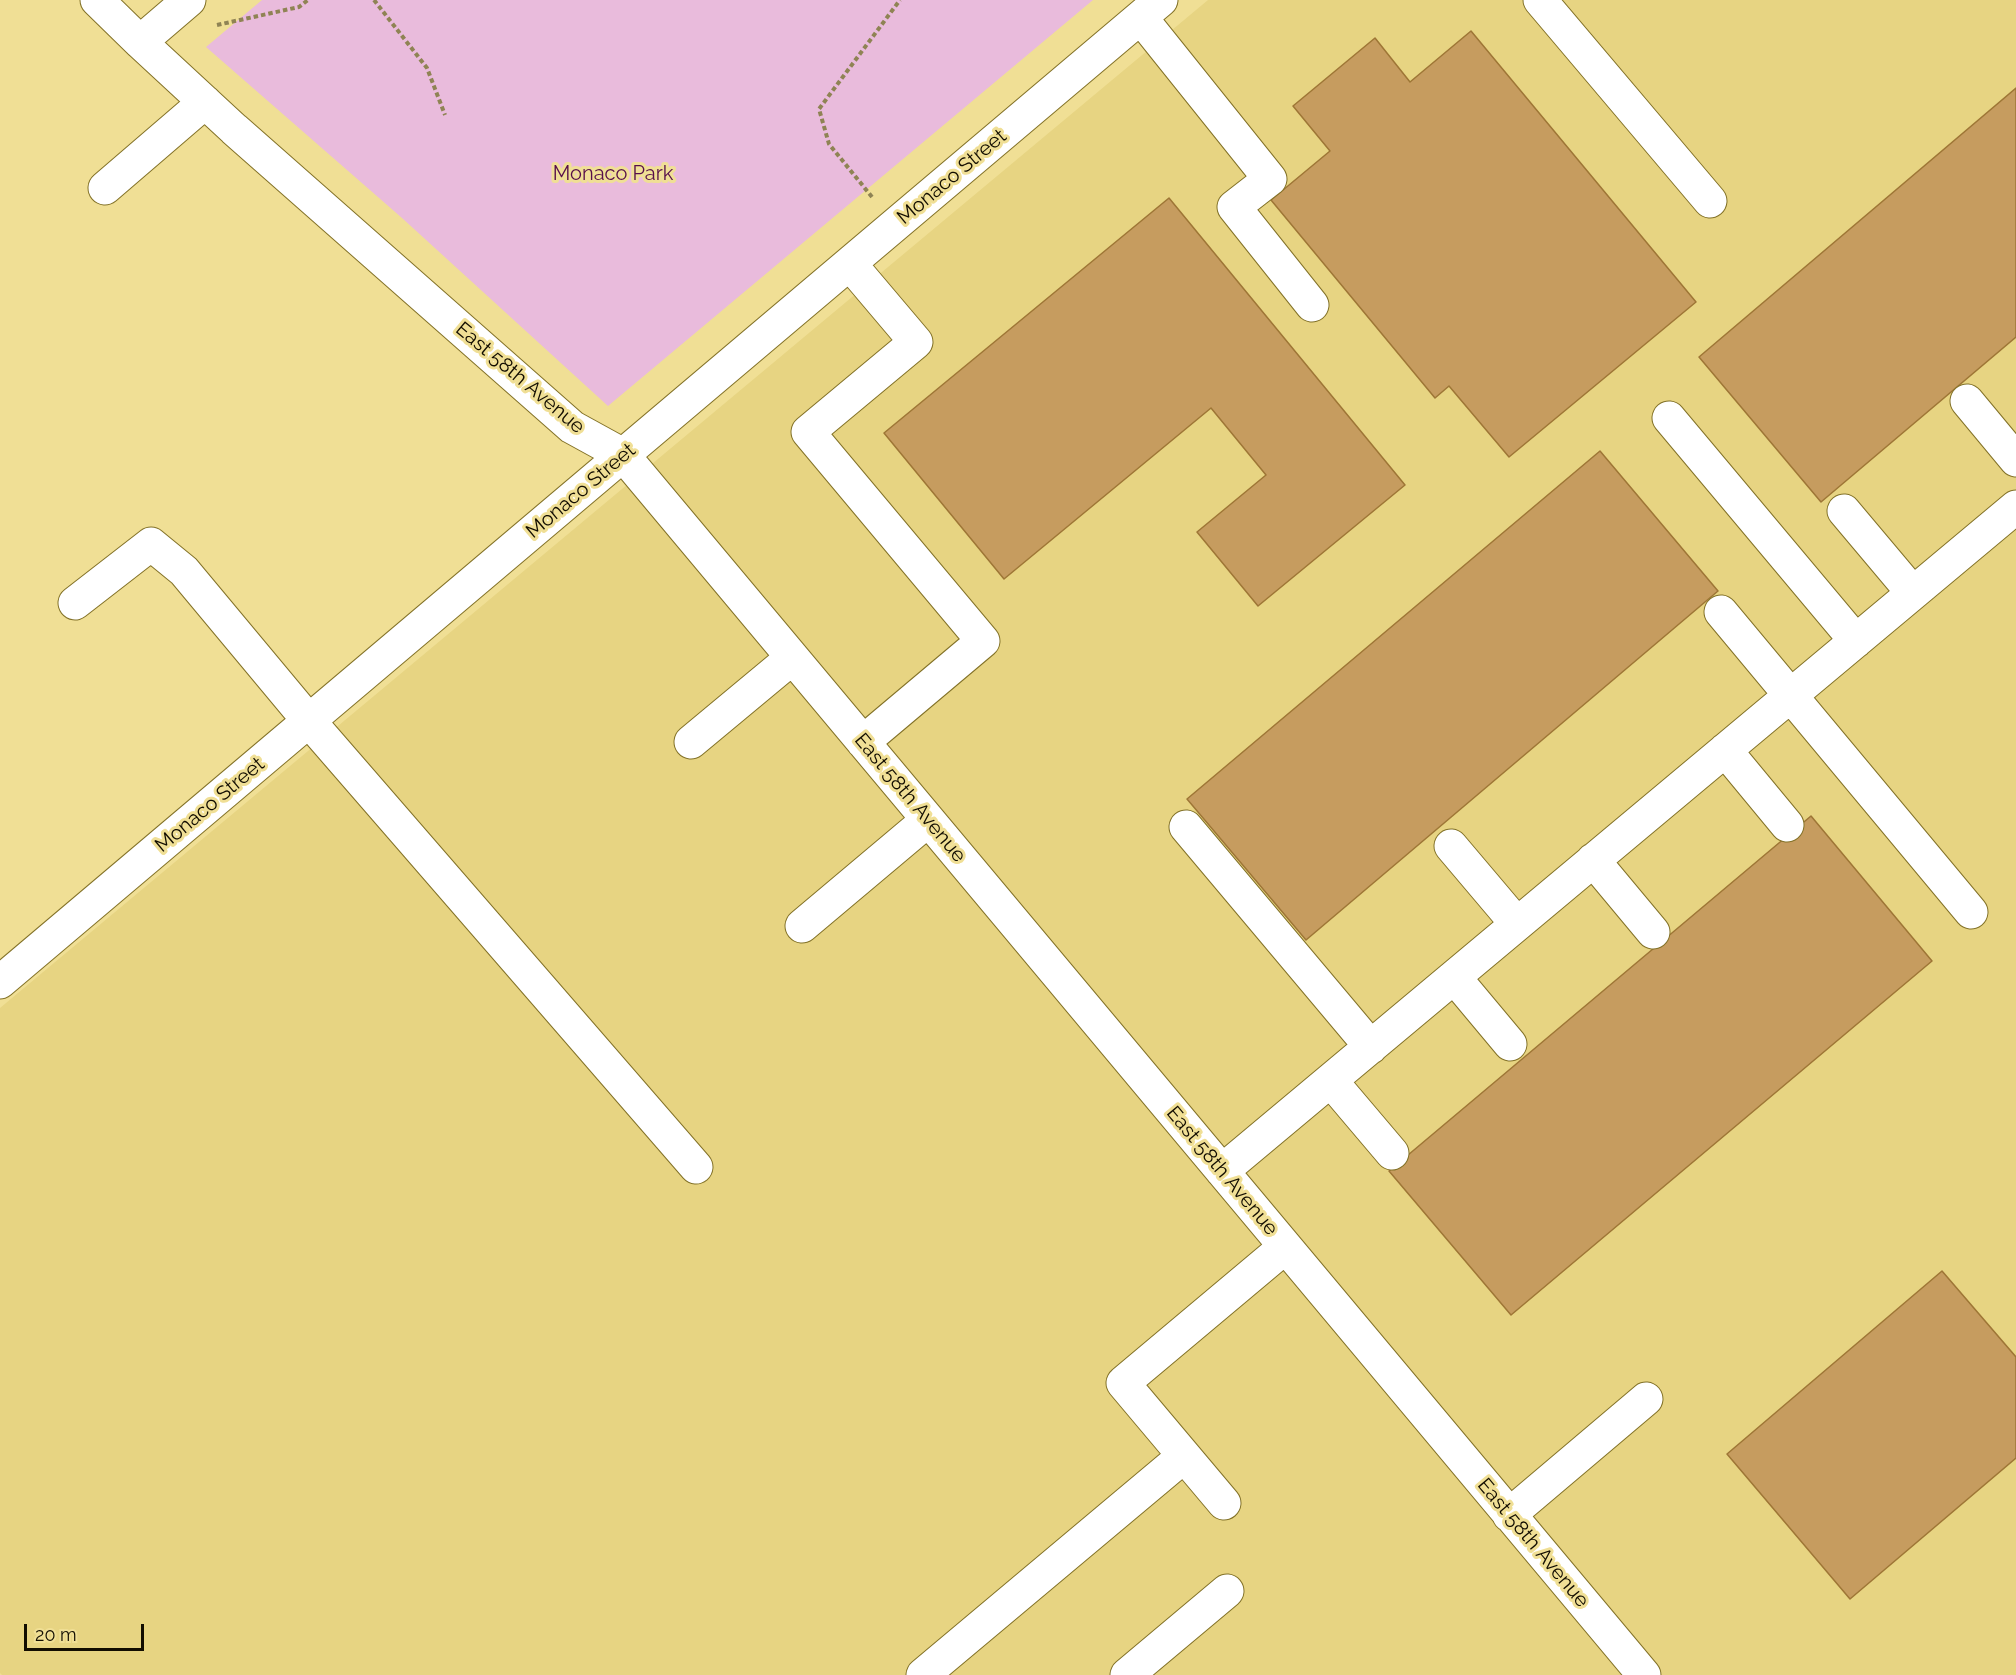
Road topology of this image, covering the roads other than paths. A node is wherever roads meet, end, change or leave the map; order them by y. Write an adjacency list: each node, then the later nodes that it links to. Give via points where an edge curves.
1 (97, 0): 5 (street, East 58th Avenue)
2 (189, 0): 5 (street)
3 (1540, 0): 8 (street)
4 (1151, 9): 9 (street, Monaco Street); 10 (street, via 1270,179 1234,207)
5 (140, 42): 6 (street, East 58th Avenue)
6 (205, 102): 7 (street); 13 (street, East 58th Avenue, via 572,426)
7 (105, 188)
8 (1710, 201)
9 (850, 264): 13 (street, Monaco Street); 25 (street, via 916,342 808,432 983,641)
10 (1312, 305)
11 (1967, 401): 14 (street)
12 (1669, 418): 20 (street)
13 (623, 455): 21 (street, East 58th Avenue); 23 (street, Monaco Street)
14 (2016, 459)
15 (2016, 507): 17 (street)
16 (1844, 511): 17 (street)
17 (1913, 593): 20 (street)
18 (75, 603): 23 (street, via 151,544 184,571)
19 (1721, 612): 22 (street)
20 (1856, 641): 22 (street)
21 (792, 658): 24 (street); 25 (street, East 58th Avenue)
22 (1791, 696): 26 (street); 32 (street)
23 (309, 721): 37 (street, Monaco Street); 42 (street)
24 (690, 742)
25 (862, 742): 27 (street, East 58th Avenue)
26 (1725, 750): 28 (street); 31 (street)
27 (928, 820): 34 (street); 43 (street, East 58th Avenue)
28 (1787, 825)
29 (1186, 827): 39 (street)
30 (1451, 846): 33 (street)
31 (1593, 860): 33 (street); 35 (street)
32 (1971, 912)
33 (1517, 924): 36 (street)
34 (802, 926)
35 (1653, 932)
36 (1454, 977): 38 (street); 39 (street)
37 (0, 982)
38 (1510, 1044)
39 (1371, 1047): 40 (street)
40 (1331, 1081): 41 (street); 43 (street)
41 (1392, 1153)
42 (696, 1167)
43 (1222, 1171): 44 (street, East 58th Avenue)
44 (1286, 1247): 46 (street, via 1123,1383); 48 (street, East 58th Avenue)
45 (1646, 1399): 48 (street)
46 (1184, 1456): 47 (street); 50 (street)
47 (1224, 1503)
48 (1509, 1515): 52 (street, East 58th Avenue)
49 (1227, 1591): 51 (street)
50 (923, 1675)
51 (1127, 1675)
52 (1644, 1675)

